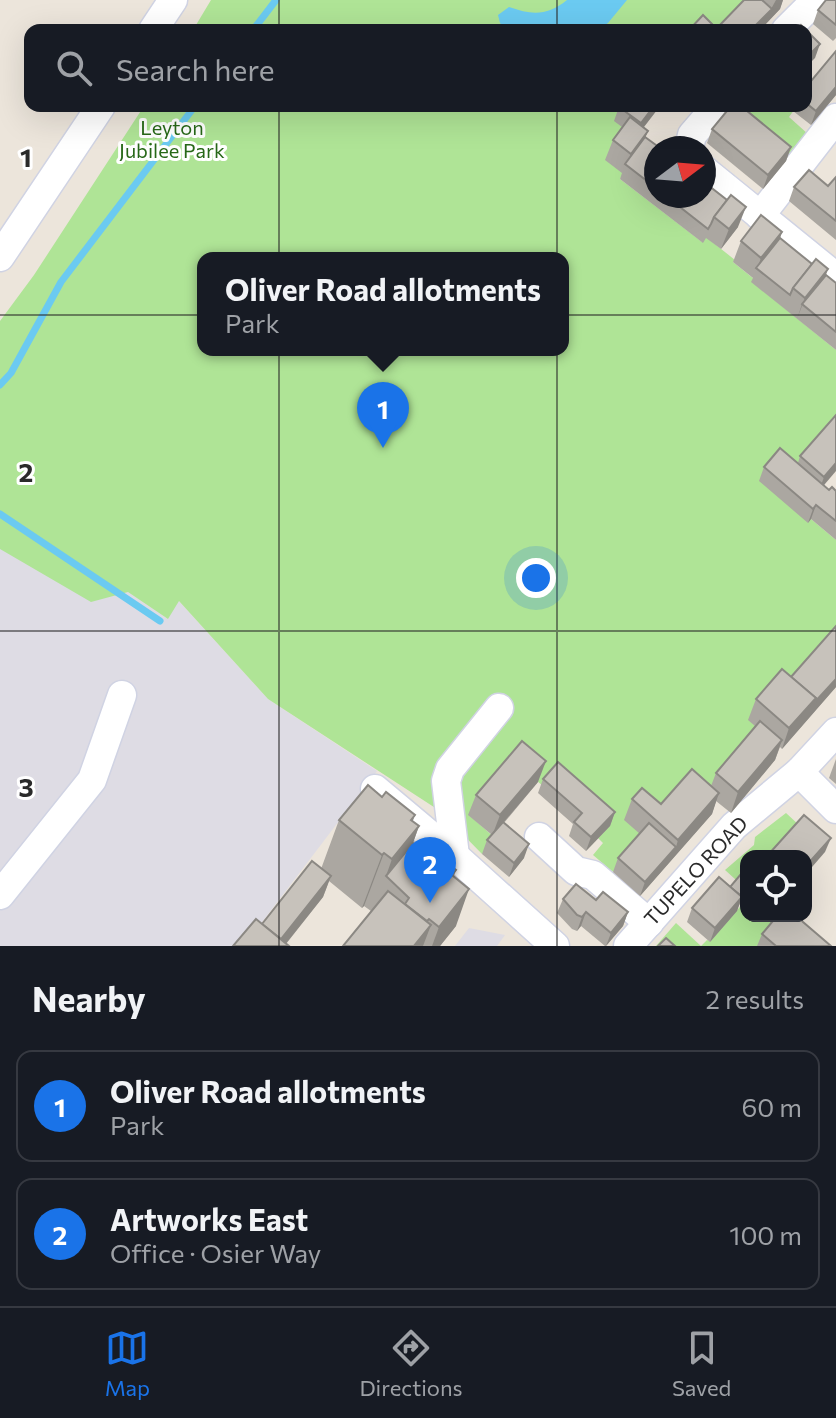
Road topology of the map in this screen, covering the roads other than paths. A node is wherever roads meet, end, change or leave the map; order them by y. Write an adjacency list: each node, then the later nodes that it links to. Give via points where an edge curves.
1 (173, 0): 3 (street)
2 (816, 0): 4 (street)
3 (157, 24)
4 (792, 24)
5 (97, 112): 11 (street)
6 (712, 112): 8 (street)
7 (836, 118): 10 (street)
8 (692, 136)
9 (716, 180): 10 (street)
10 (760, 216): 12 (street)
11 (0, 257)
12 (836, 277)
13 (122, 695): 21 (street, via 92,780)
14 (499, 708): 20 (street, via 446,781)
15 (836, 732): 16 (street, TUPELO ROAD)
16 (799, 772): 18 (street); 22 (street, TUPELO ROAD, via 734,826)
17 (375, 789): 20 (street)
18 (836, 809)
19 (539, 837): 22 (street)
20 (455, 856): 23 (street)
21 (0, 895)
22 (649, 923): 24 (street, TUPELO ROAD)
23 (555, 946)
24 (628, 946)

